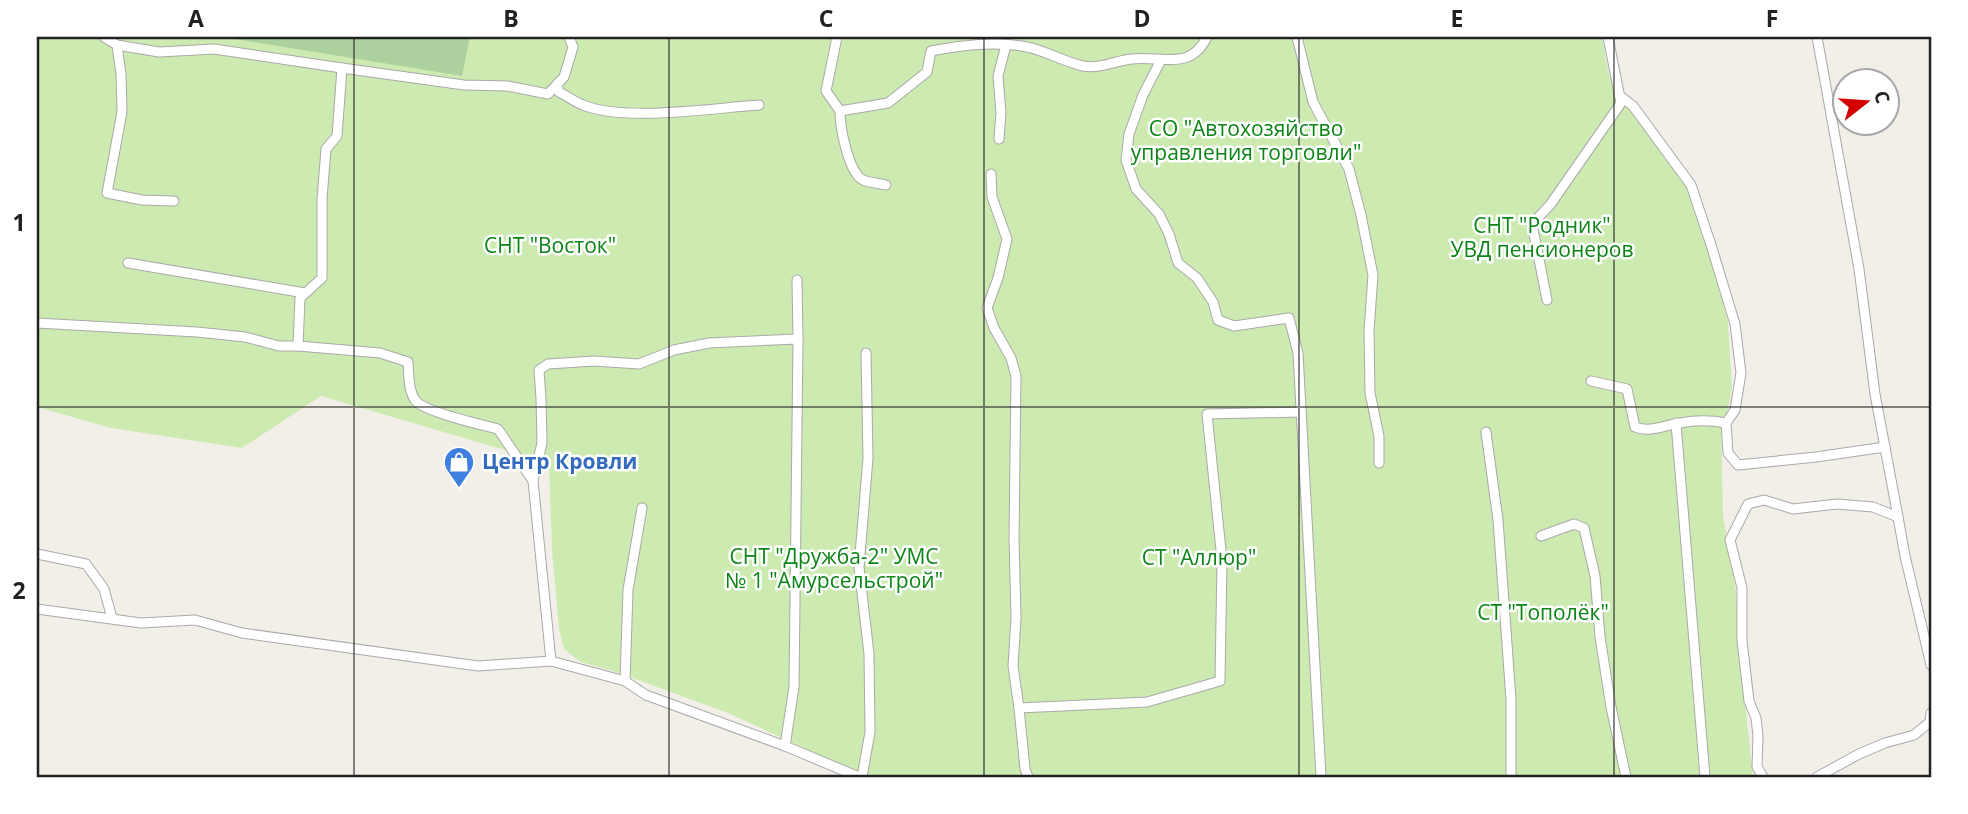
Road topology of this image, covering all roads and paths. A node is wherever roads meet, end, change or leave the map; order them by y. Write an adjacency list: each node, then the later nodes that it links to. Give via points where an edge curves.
1 (104, 37): 8 (street)
2 (569, 37): 12 (street, via 573,47 564,77)
3 (837, 37): 15 (street, via 826,91)
4 (1207, 37): 10 (street, via 1201,49 1181,59)
5 (1297, 37): 34 (street, via 1313,102 1349,169 1371,263 1370,393)
6 (1608, 37): 13 (street)
7 (1817, 37): 33 (street)
8 (117, 45): 11 (street, via 159,52 214,49); 19 (street, via 122,112 107,192)
9 (1006, 45): 10 (street, via 1029,47 1087,67 1132,59); 15 (street, via 971,44 931,51 927,72 888,103); 16 (street, via 998,76)
10 (1161, 60): 29 (street, via 1129,134 1126,160 1136,189 1159,214 1178,264 1197,278 1213,302 1218,320 1234,326 1289,318 1298,353)
11 (342, 68): 12 (street, via 548,94); 22 (street, via 337,136 326,149 322,278)
12 (557, 84): 14 (street, via 559,92 584,106 618,113)
13 (1619, 95): 23 (street, via 1621,103 1532,224); 31 (street, via 1633,106 1695,197 1735,324 1741,373 1735,410)
14 (759, 105)
15 (839, 111): 18 (street, via 853,171 862,179)
16 (999, 139)
17 (991, 174): 45 (street, via 992,197 1007,239 987,308 1016,376 1013,666)
18 (886, 185)
19 (174, 201)
20 (128, 263): 22 (street)
21 (797, 280): 25 (street)
22 (305, 293): 26 (street, via 300,298)
23 (1547, 300)
24 (37, 323): 26 (street, via 209,333)
25 (798, 339): 35 (street, via 709,343 639,364 548,364 539,370 542,443); 47 (street, via 794,687)
26 (298, 346): 35 (street, via 380,353 408,362 416,403 498,429)
27 (866, 353): 48 (street, via 868,458 859,567 869,654 870,733)
28 (1591, 381): 30 (street, via 1627,389 1635,427 1643,430)
29 (1301, 412): 45 (street, via 1207,414 1222,560 1220,681 1147,702); 50 (street)
30 (1676, 423): 31 (street); 53 (street)
31 (1726, 423): 33 (street, via 1728,453 1738,465)
32 (1486, 432): 51 (street, via 1506,630)
33 (1885, 447): 37 (street)
34 (1379, 463)
35 (533, 481): 42 (street)
36 (642, 508): 44 (street, via 628,590)
37 (1898, 517): 43 (street); 54 (street, via 1873,507 1837,504 1793,509 1764,500 1748,504 1730,540 1742,588 1742,641 1749,701 1756,718 1757,767)
38 (1541, 536): 52 (street, via 1574,524 1584,528)
39 (37, 554): 41 (street, via 86,564 104,589)
40 (37, 609): 41 (street)
41 (112, 618): 42 (street, via 195,620 242,633 478,666)
42 (551, 661): 44 (street)
43 (1931, 665)
44 (625, 681): 47 (street, via 646,695)
45 (1018, 708): 49 (street)
46 (1931, 713): 55 (street, via 1930,722 1914,736 1885,743)
47 (785, 746): 48 (street)
48 (860, 777)
49 (1028, 777)
50 (1321, 777)
51 (1511, 777)
52 (1626, 777)
53 (1705, 777)
54 (1763, 777)
55 (1817, 777)

